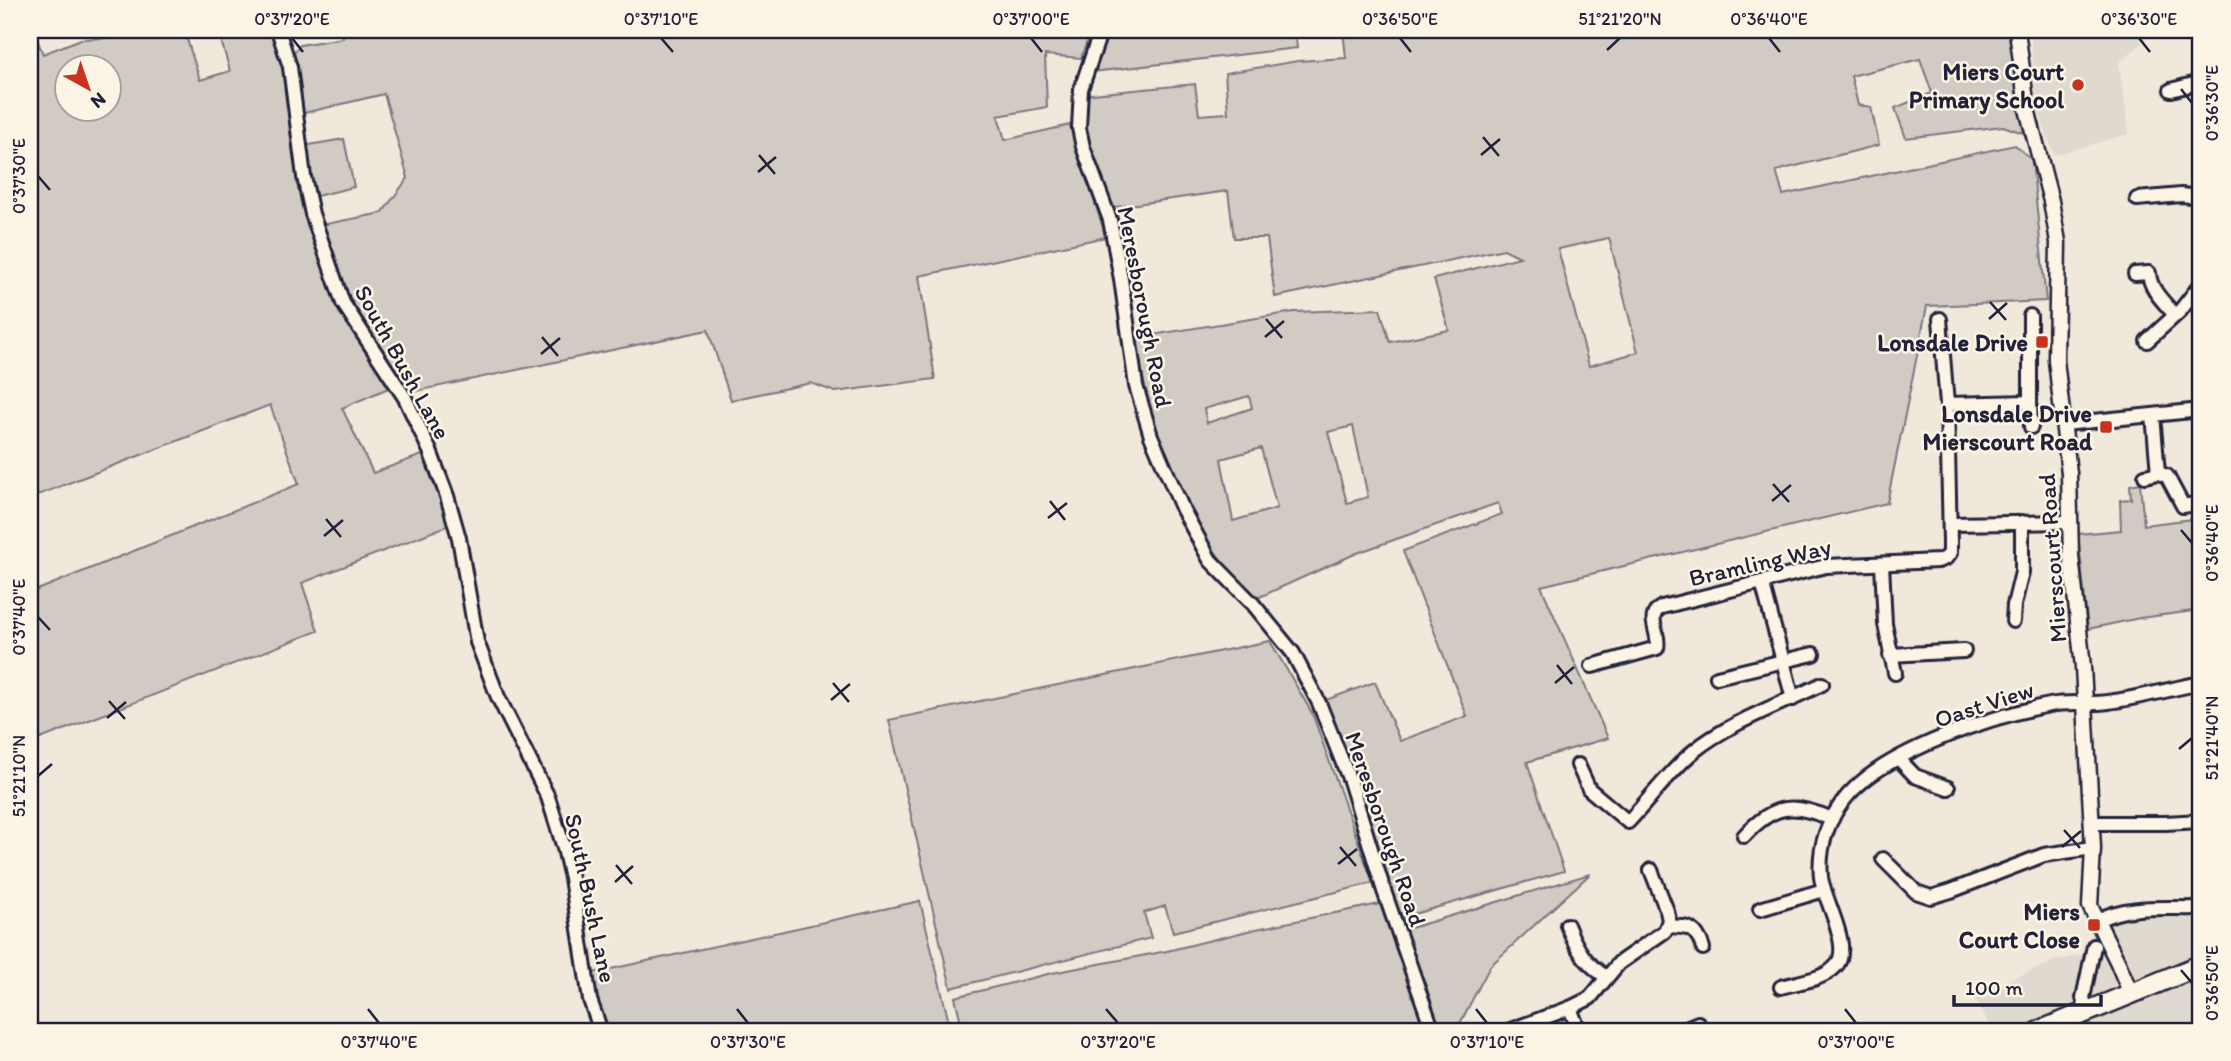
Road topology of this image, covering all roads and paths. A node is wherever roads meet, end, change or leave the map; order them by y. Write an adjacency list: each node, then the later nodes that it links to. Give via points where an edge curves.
1 (278, 30): 64 (street, South Bush Lane, via 290,67 312,214 343,303 405,398 447,496 477,642 498,697 548,797 564,848 590,1000)
2 (1101, 30): 65 (street, Meresborough Road, via 1081,89 1079,128 1110,220 1136,386 1151,436 1210,560 1293,653 1319,703 1350,781)
3 (2017, 30): 18 (street, Mierscourt Road, via 2027,109 2058,242 2055,336)
4 (2201, 82): 5 (street)
5 (2171, 90)
6 (2201, 197): 7 (street)
7 (2137, 199)
8 (2135, 274): 10 (street, via 2149,273 2152,286)
9 (2201, 284): 10 (street)
10 (2175, 315): 13 (street)
11 (2030, 316): 14 (street)
12 (1940, 319): 15 (street, Bramling Way)
13 (2147, 341)
14 (2031, 402): 15 (street); 19 (street)
15 (1947, 404): 25 (street, Bramling Way)
16 (2201, 410): 17 (street)
17 (2153, 415): 18 (street); 20 (street)
18 (2064, 424): 24 (street, Mierscourt Road)
19 (2031, 427)
20 (2158, 473): 21 (street); 22 (street, via 2167,476 2183,506)
21 (2145, 475)
22 (2201, 503)
23 (2022, 522): 24 (street); 25 (street); 28 (street, via 2022,572)
24 (2070, 522): 39 (street, Mierscourt Road)
25 (1950, 524): 26 (street, Bramling Way, via 1946,558)
26 (1882, 564): 27 (street, Bramling Way, via 1826,566); 31 (street)
27 (1762, 582): 32 (street); 33 (street, Bramling Way, via 1657,609 1653,616 1657,648)
28 (2013, 621)
29 (1964, 651): 31 (street)
30 (1813, 654): 32 (street)
31 (1890, 655): 34 (street)
32 (1783, 661): 35 (street); 38 (street)
33 (1592, 666)
34 (1895, 673)
35 (1717, 677)
36 (2201, 683): 39 (street, Oast View)
37 (1822, 684): 38 (street)
38 (1793, 699): 41 (street, via 1733,726 1699,748 1628,822 1589,789)
39 (2084, 703): 40 (street, Oast View, via 2049,705 1996,719); 45 (street, Mierscourt Road)
40 (1899, 759): 42 (street, via 1915,776); 43 (street, Oast View, via 1860,784)
41 (1578, 765)
42 (1948, 788)
43 (1832, 819): 46 (street, via 1802,808 1784,808 1766,816); 50 (street, Oast View, via 1821,853)
44 (2201, 821): 45 (street)
45 (2092, 822): 47 (street, Mierscourt Road)
46 (1744, 836)
47 (2093, 848): 48 (street, via 2044,855 1931,897 1916,892); 53 (street, Mierscourt Road, via 2090,900)
48 (1883, 859)
49 (1651, 870): 55 (street)
50 (1824, 890): 52 (street); 60 (street, Oast View, via 1840,939 1841,960 1824,974)
51 (2199, 908): 53 (street, via 2132,909)
52 (1760, 909)
53 (2096, 921): 61 (street, Mierscourt Road)
54 (1567, 925): 59 (street, via 1576,949)
55 (1668, 926): 57 (street, via 1689,927 1699,935); 59 (street)
56 (2094, 946): 63 (street, via 2083,998)
57 (1703, 948)
58 (2201, 965): 61 (main road)
59 (1606, 977): 62 (street, via 1590,998)
60 (1781, 987)
61 (2130, 994): 63 (main road)
62 (1570, 1008): 66 (street); 67 (street)
63 (2087, 1012): 70 (main road)
64 (601, 1031)
65 (1433, 1031)
66 (1508, 1031)
67 (1579, 1031)
68 (1678, 1031): 69 (street, via 1698,1023)
69 (1702, 1031)
70 (2040, 1031)

